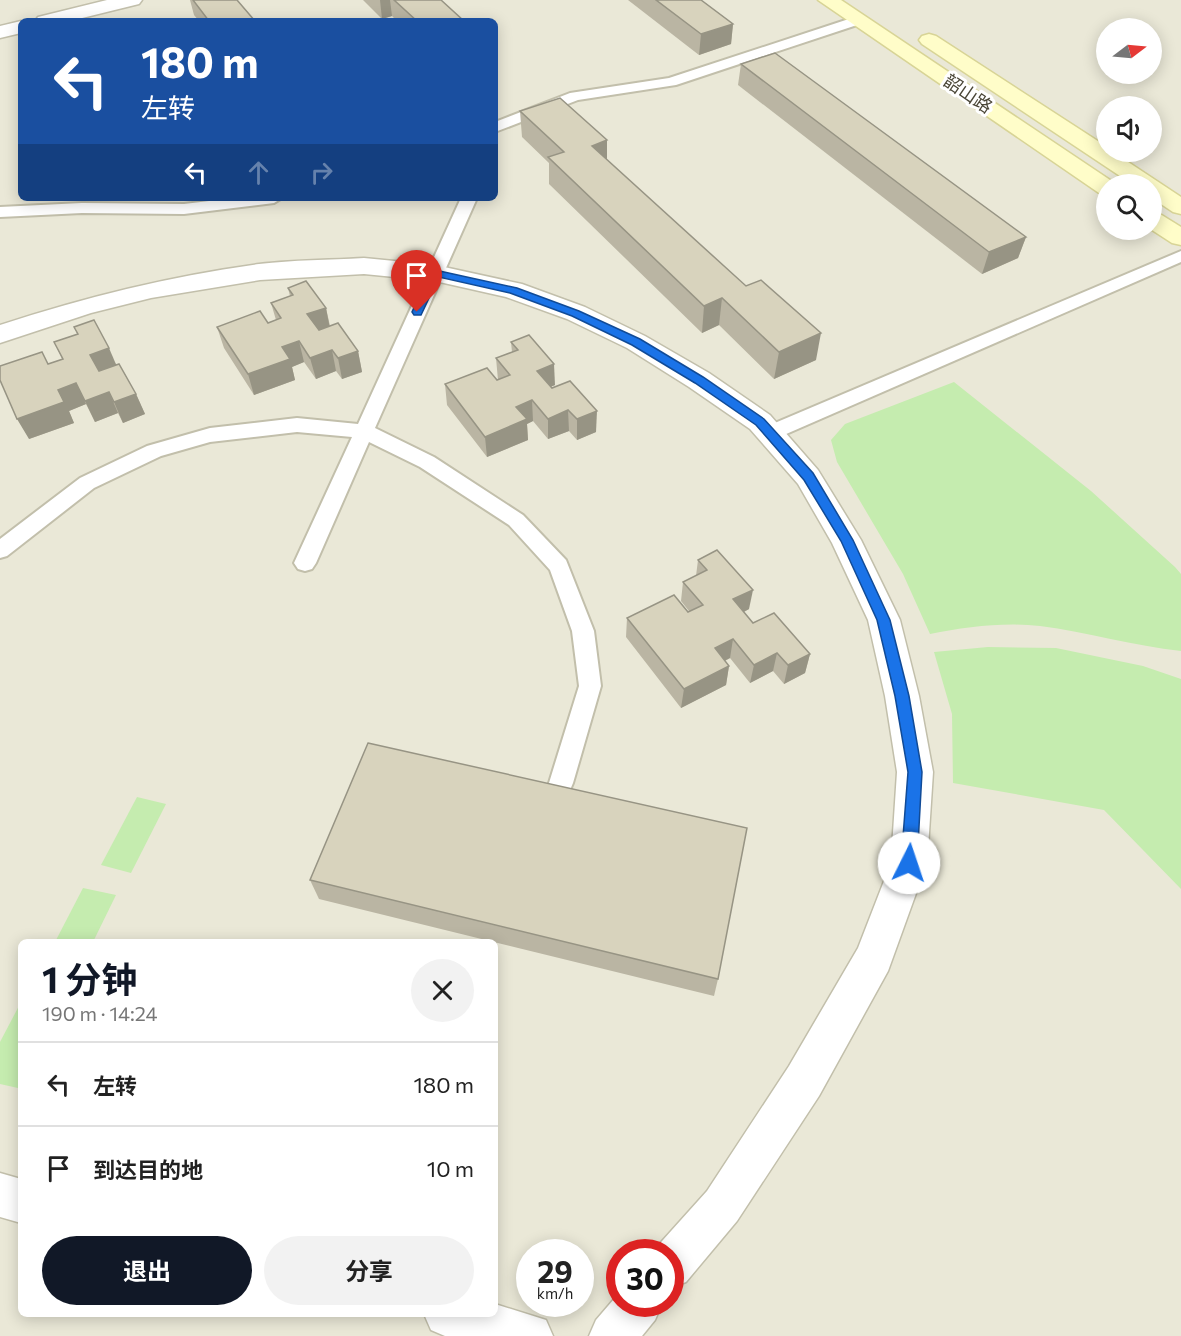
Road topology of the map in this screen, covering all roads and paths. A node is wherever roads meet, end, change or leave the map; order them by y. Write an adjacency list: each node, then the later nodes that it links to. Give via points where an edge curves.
1 (132, 0): 3 (street)
2 (828, 0): 4 (main road, 韶山路)
3 (57, 18)
4 (858, 20): 8 (lane, via 671,82 575,96); 10 (main road, 韶山路)
5 (908, 27): 9 (main road, 韶山路)
6 (18, 28): 7 (street)
7 (0, 32)
8 (499, 125)
9 (1133, 174)
10 (1096, 181)
11 (1162, 195): 14 (main road)
12 (249, 201): 15 (lane, via 184,209)
13 (468, 201): 19 (lane)
14 (1181, 207)
15 (0, 212)
16 (1162, 226): 17 (main road)
17 (1181, 238)
18 (1181, 256): 22 (lane)
19 (435, 273): 20 (street, via 364,266 260,272 151,290 84,306); 21 (lane); 22 (street, via 513,290 616,332 699,380)
20 (0, 334)
21 (364, 431): 23 (lane, via 297,425 210,435 154,451 87,483); 24 (lane); 25 (lane, via 427,462 516,520 559,566 583,631 590,686)
22 (770, 433): 28 (street, via 808,477 846,540 884,620 915,772 909,863 874,958 804,1082 722,1206)
23 (0, 550)
24 (305, 562)
25 (561, 783)
26 (0, 1195): 27 (street)
27 (18, 1200)
28 (684, 1250)
29 (458, 1317): 31 (street)
30 (628, 1317): 32 (street)
31 (530, 1336)
32 (612, 1336)

